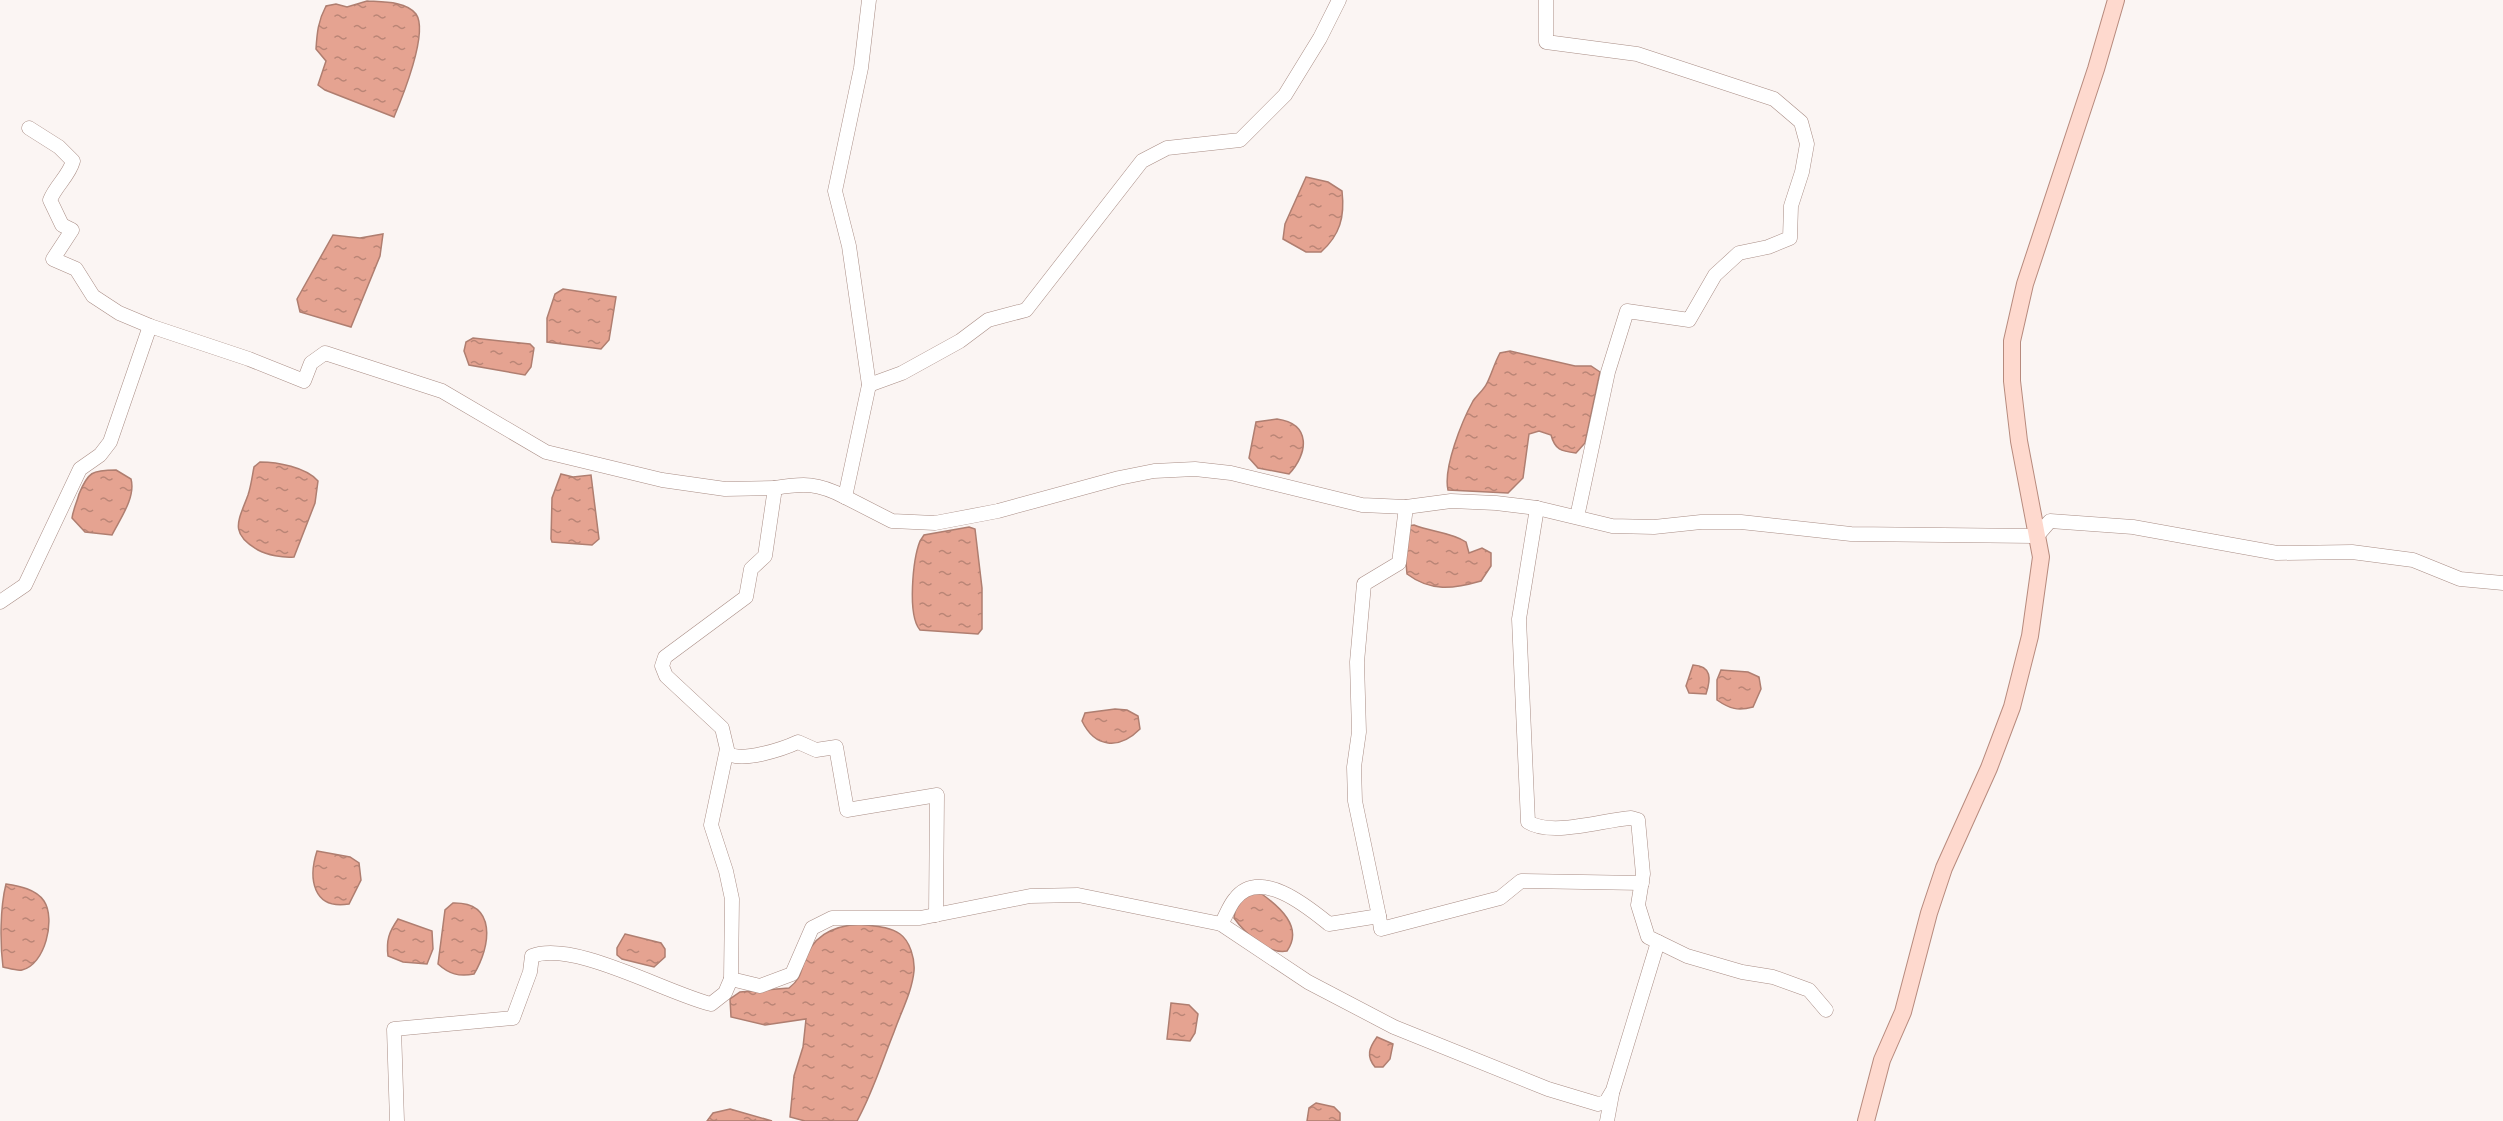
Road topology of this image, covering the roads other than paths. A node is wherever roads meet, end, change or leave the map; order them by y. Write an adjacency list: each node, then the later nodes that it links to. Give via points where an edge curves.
1 (869, 0): 7 (street, via 861,68 835,191 849,246)
2 (1339, 0): 7 (street, via 1285,95 1240,140 1167,148 1142,161 1026,310 988,320 902,374)
3 (1546, 0): 12 (street, via 1546,42 1637,54 1774,99 1801,122 1807,144 1803,172 1791,206 1790,238 1768,248 1739,253 1715,275 1689,320 1627,311 1608,372)
4 (2116, 0): 13 (main road, via 2025,284 2012,341 2019,441)
5 (28, 128): 6 (street, via 73,161 50,200 62,225 72,230 53,259 76,269 93,296)
6 (150, 326): 8 (street, via 304,381 311,363 325,353 442,390 546,452 587,463 725,489); 15 (street, via 110,442 80,469 25,585)
7 (869, 385): 9 (street)
8 (775, 488): 9 (street, via 803,483); 16 (street, via 765,556 751,569 746,597 665,657 662,666 666,675 722,728)
9 (845, 497): 10 (street, via 892,521 935,523 998,511 1119,478 1195,469 1231,473 1362,505)
10 (1406, 507): 11 (street, via 1451,501); 19 (street, via 1399,563 1364,584 1357,662 1359,732 1355,801)
11 (1538, 508): 12 (street); 17 (street, via 1519,619 1528,822 1538,828 1638,820)
12 (1577, 517): 13 (street, via 1612,526 1741,522 1851,534)
13 (2037, 536): 14 (street, via 2049,521 2133,527 2277,553 2352,552 2413,560 2460,579); 27 (main road, via 2041,557 2033,616 2012,707 1944,868 1903,1012 1882,1060)
14 (2503, 583)
15 (0, 602)
16 (727, 753): 18 (street, via 748,756 798,742 816,750 836,747 847,810 936,795); 22 (street, via 711,825 732,899)
17 (1642, 883): 19 (street, via 1521,881 1500,898 1381,929); 21 (street, via 1638,904 1648,937)
18 (936, 915): 20 (street, via 1030,896 1078,895); 22 (street, via 832,918 812,928 792,974 760,986)
19 (1380, 916): 20 (street, via 1329,924 1295,897 1262,887 1244,891 1235,898)
20 (1221, 924): 24 (street, via 1308,982 1394,1027 1548,1089 1598,1104 1606,1102)
21 (1658, 942): 23 (street, via 1687,956 1809,990); 24 (street)
22 (731, 979): 25 (street, via 725,993 711,1004 587,959 544,951 532,956 513,1018 394,1029)
23 (1826, 1010)
24 (1613, 1090): 26 (street)
25 (397, 1121)
26 (1606, 1121)
27 (1866, 1121)

